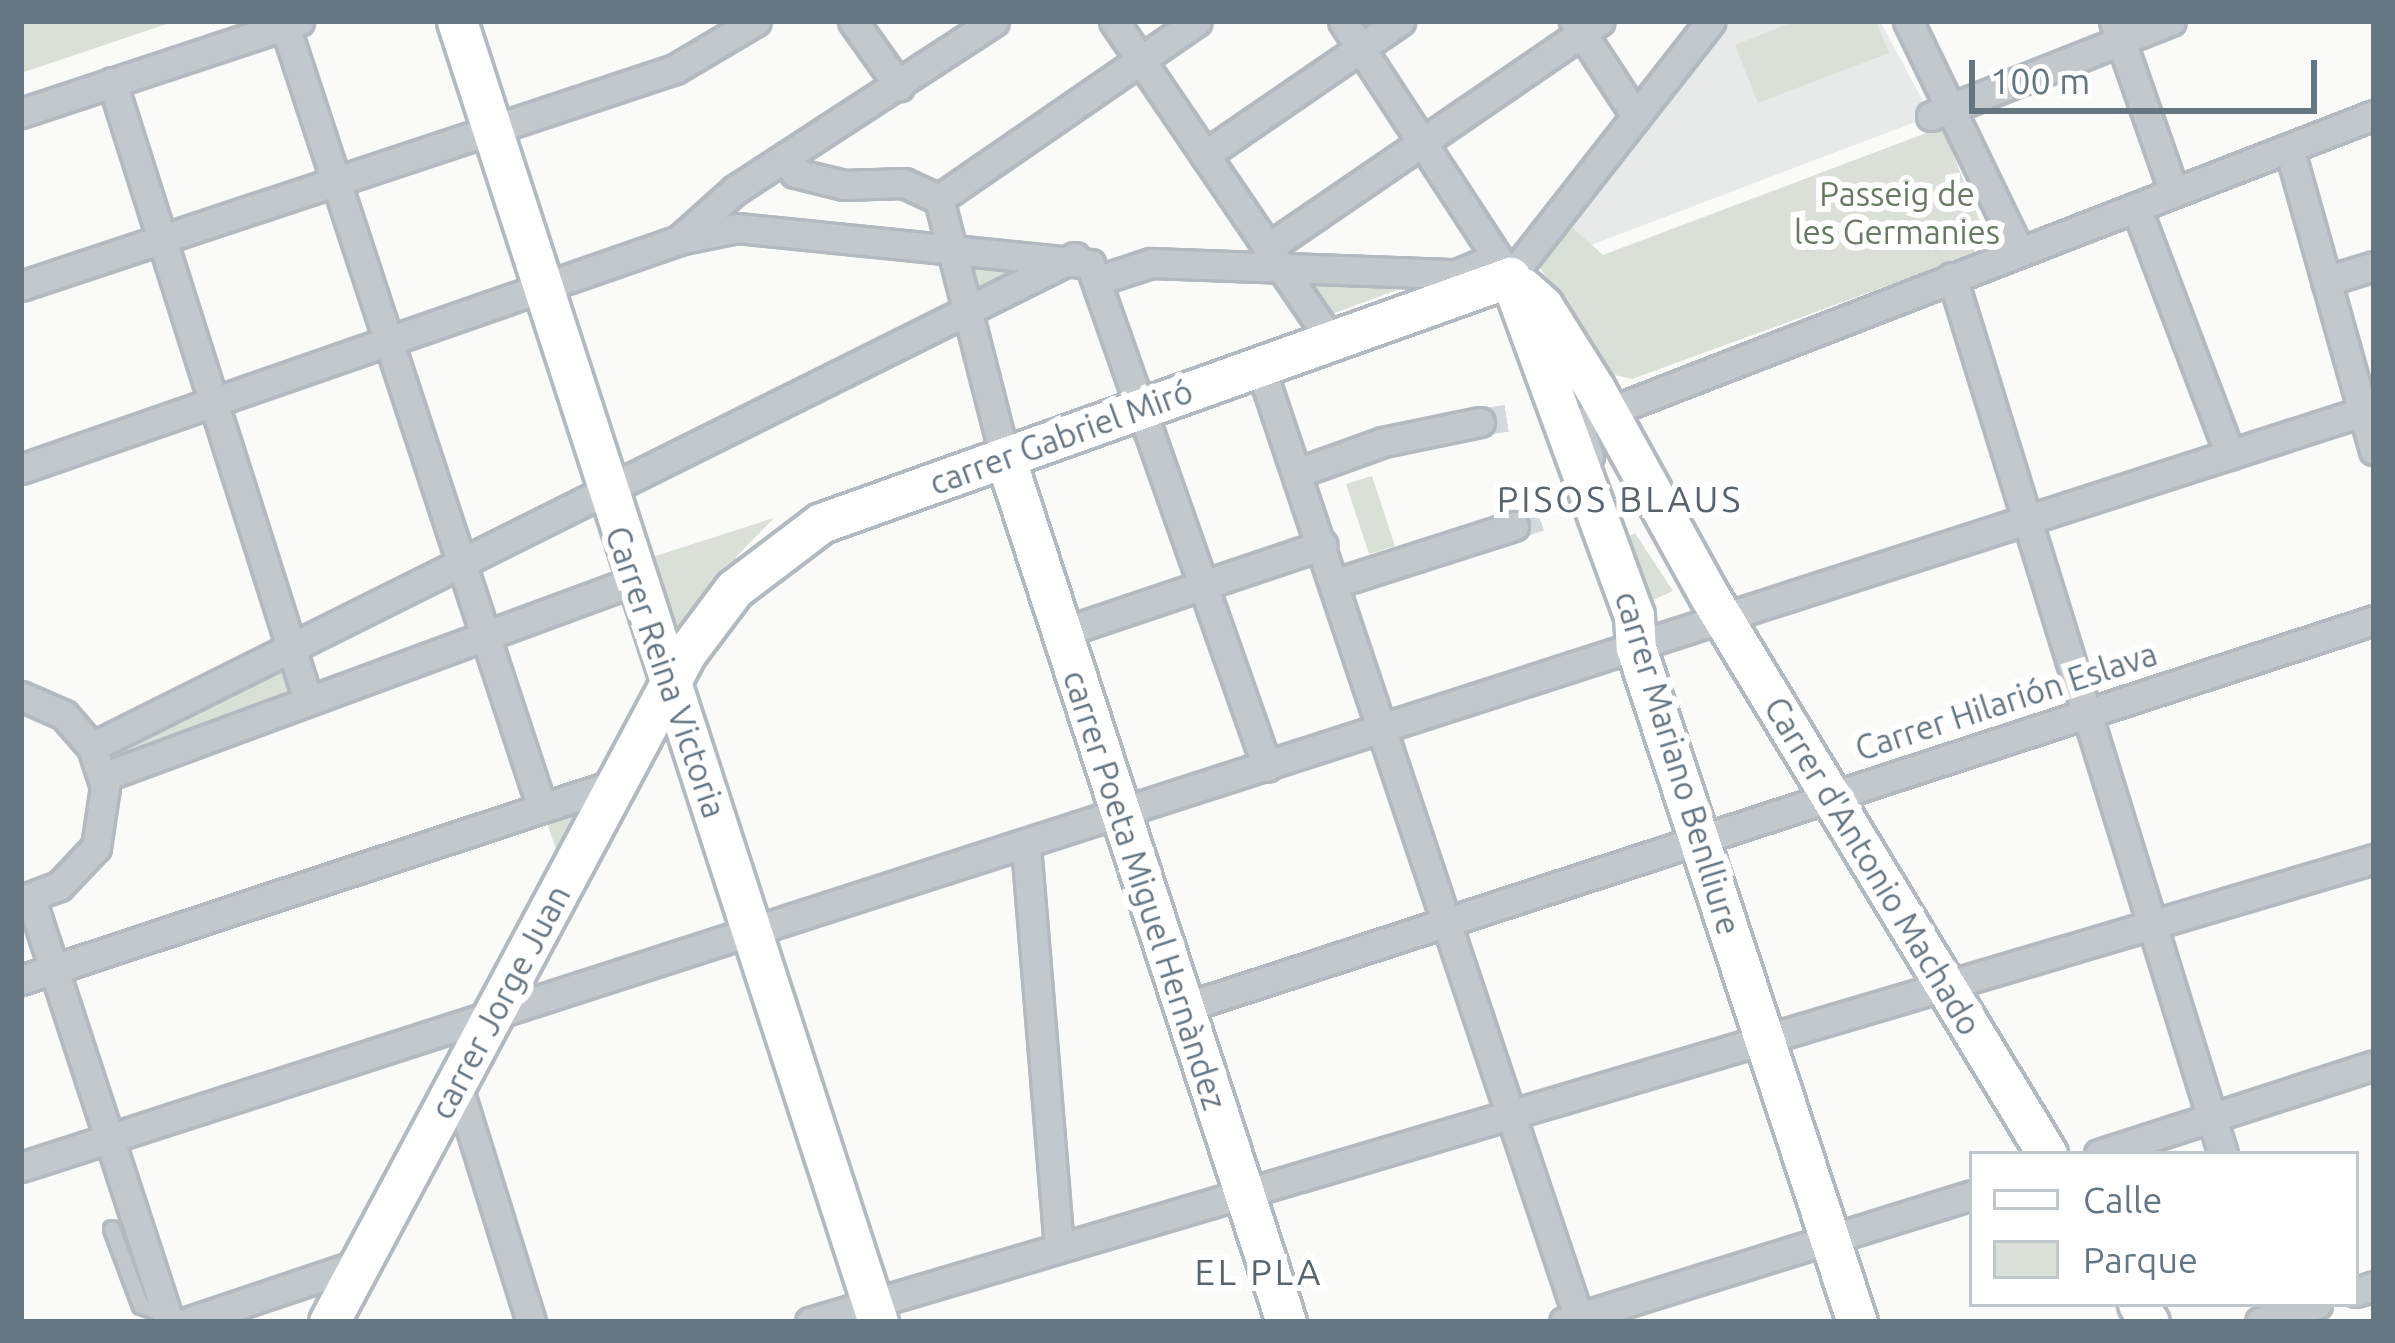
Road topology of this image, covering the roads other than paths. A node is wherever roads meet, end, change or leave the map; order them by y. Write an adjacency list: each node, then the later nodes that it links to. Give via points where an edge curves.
1 (457, 21): 23 (main road, Carrer Reina Victoria)
2 (756, 21): 23 (street, via 675,69)
3 (853, 21): 18 (street)
4 (994, 21): 18 (street)
5 (1114, 21): 16 (street)
6 (1197, 21): 16 (street)
7 (1343, 21): 15 (street)
8 (1400, 21): 15 (street)
9 (1712, 21): 22 (street)
10 (1909, 21): 19 (street)
11 (2171, 21): 14 (street)
12 (282, 24): 17 (street); 28 (street)
13 (1585, 25): 22 (street); 24 (street)
14 (2117, 31): 19 (street); 29 (street)
15 (1361, 48): 24 (street); 26 (street)
16 (1140, 59): 26 (street); 30 (street)
17 (112, 82): 20 (street); 32 (street)
18 (898, 86): 27 (street)
19 (1940, 111): 35 (street)
20 (21, 112)
21 (2374, 115): 25 (street)
22 (1636, 116): 39 (street)
23 (493, 134): 28 (street); 44 (main road, Carrer Reina Victoria)
24 (1425, 143): 37 (street); 39 (street)
25 (2289, 148): 29 (street); 42 (street)
26 (1205, 155): 37 (street)
27 (786, 157): 30 (street, via 795,173 844,185 904,183); 33 (street)
28 (337, 182): 32 (street); 47 (street)
29 (2174, 192): 31 (street)
30 (939, 200): 34 (street)
31 (2136, 207): 35 (street); 55 (street)
32 (162, 238): 43 (street); 49 (street)
33 (679, 240): 34 (street, via 736,228); 44 (street)
34 (952, 246): 36 (street); 45 (street)
35 (2019, 251): 40 (street)
36 (1076, 257): 41 (street); 45 (street)
37 (1276, 259): 39 (street); 41 (street, via 1151,263); 46 (street)
38 (2374, 266): 42 (street)
39 (1496, 270): 46 (main road, carrer Gabriel Miró); 52 (main road, Carrer d'Antonio Machado, via 1544,307); 59 (main road, carrer Mariano Benlliure)
40 (1952, 277): 52 (street); 61 (street)
41 (1102, 279): 50 (street)
42 (2326, 281): 51 (street)
43 (21, 286)
44 (541, 287): 47 (street); 60 (main road, Carrer Reina Victoria)
45 (966, 313): 56 (street); 60 (street)
46 (1330, 340): 48 (main road, carrer Gabriel Miró)
47 (386, 341): 49 (street); 64 (street)
48 (1260, 366): 50 (main road, carrer Gabriel Miró); 58 (street)
49 (214, 402): 57 (street); 73 (street)
50 (1145, 407): 56 (main road, carrer Gabriel Miró); 67 (street)
51 (2369, 410): 54 (street); 55 (street)
52 (1607, 413): 59 (street, via 1580,431); 68 (main road, Carrer d'Antonio Machado)
53 (1480, 422): 58 (street, via 1383,442)
54 (2374, 450)
55 (2230, 455): 61 (street)
56 (1005, 458): 70 (main road, carrer Poeta Miguel Hernàndez); 74 (main road, carrer Gabriel Miró, via 821,524 789,544 734,589)
57 (21, 469)
58 (1298, 473): 63 (street)
59 (1589, 484): 72 (main road, carrer Mariano Benlliure, via 1634,615)
60 (605, 490): 64 (street); 65 (main road, Carrer Reina Victoria)
61 (2022, 524): 68 (street); 77 (street)
62 (1514, 526): 66 (street)
63 (1322, 544): 66 (street); 67 (street)
64 (463, 563): 71 (street); 73 (street)
65 (634, 581): 71 (street); 74 (main road, Carrer Reina Victoria)
66 (1336, 583): 78 (street)
67 (1205, 585): 70 (street); 80 (street)
68 (1723, 620): 72 (street); 83 (main road, Carrer d'Antonio Machado)
69 (2374, 620): 77 (street, Carrer Hilarión Eslava)
70 (1061, 633): 85 (main road, carrer Poeta Miguel Hernàndez)
71 (485, 634): 76 (street); 84 (street)
72 (1636, 647): 78 (street); 86 (main road, carrer Mariano Benlliure)
73 (292, 649): 76 (street); 79 (street)
74 (670, 682): 82 (main road, carrer Jorge Juan); 92 (main road, Carrer Reina Victoria)
75 (21, 696): 79 (street, via 64,715)
76 (308, 697): 81 (street)
77 (2084, 712): 83 (street, Carrer Hilarión Eslava); 91 (street)
78 (1386, 728): 80 (street); 90 (street)
79 (92, 747): 81 (street)
80 (1267, 767): 85 (street)
81 (104, 777): 89 (street, via 96,848 59,886)
82 (618, 783): 84 (street); 97 (main road, carrer Jorge Juan)
83 (1831, 796): 86 (street, Carrer Hilarión Eslava); 95 (main road, Carrer d'Antonio Machado)
84 (542, 808): 93 (street)
85 (1121, 814): 87 (street); 96 (main road, carrer Poeta Miguel Hernàndez)
86 (1699, 840): 90 (street, Carrer Hilarión Eslava); 98 (main road, carrer Mariano Benlliure)
87 (1026, 846): 92 (street); 112 (street)
88 (2374, 859): 91 (street)
89 (26, 900): 93 (street)
90 (1449, 921): 96 (street, Carrer Hilarión Eslava); 101 (street)
91 (2152, 923): 95 (street); 102 (street)
92 (754, 934): 97 (street); 115 (main road, Carrer Reina Victoria)
93 (55, 969): 94 (street); 103 (street)
94 (21, 980)
95 (1944, 984): 98 (street); 104 (main road, Carrer d'Antonio Machado)
96 (1183, 1008): 108 (main road, carrer Poeta Miguel Hernàndez)
97 (487, 1019): 100 (main road, carrer Jorge Juan); 103 (street)
98 (1764, 1037): 101 (street); 111 (main road, carrer Mariano Benlliure)
99 (2374, 1065): 102 (street)
100 (456, 1081): 113 (main road, carrer Jorge Juan); 121 (street)
101 (1512, 1114): 108 (street); 119 (street)
102 (2210, 1115): 105 (street); 106 (street)
103 (109, 1140): 107 (street); 117 (street)
104 (2045, 1151)
105 (2108, 1151)
106 (2222, 1151)
107 (21, 1167)
108 (1244, 1192): 112 (street); 118 (main road, carrer Poeta Miguel Hernàndez)
109 (1969, 1196): 111 (street)
110 (112, 1229): 117 (lane, via 141,1306)
111 (1831, 1240): 119 (street); 123 (main road, carrer Mariano Benlliure)
112 (1059, 1247): 115 (street)
113 (359, 1264): 117 (street); 120 (main road, carrer Jorge Juan)
114 (2306, 1307): 116 (street)
115 (875, 1312): 122 (street)
116 (2271, 1316)
117 (174, 1320)
118 (1279, 1320)
119 (1574, 1320)
120 (329, 1322)
121 (530, 1322)
122 (810, 1322)
123 (1857, 1322)

